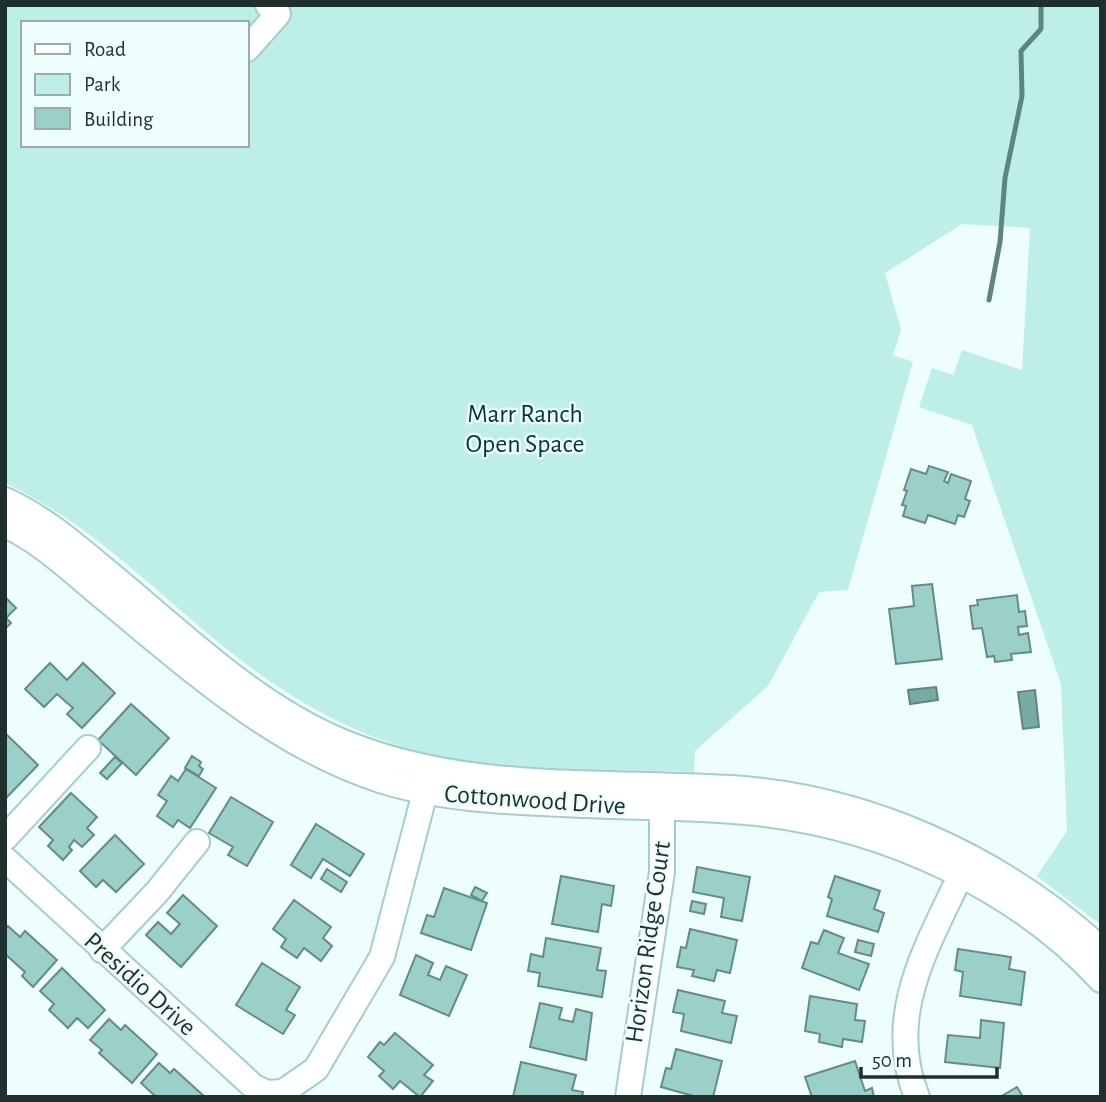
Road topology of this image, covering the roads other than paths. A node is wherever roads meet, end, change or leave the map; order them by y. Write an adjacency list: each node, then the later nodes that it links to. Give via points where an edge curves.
1 (268, 5): 2 (street, via 278,14)
2 (248, 48)
3 (5, 500): 6 (street, Cottonwood Drive, via 52,527 281,709)
4 (5, 525): 6 (street, Cottonwood Drive, via 68,568 227,700 266,726 379,780)
5 (88, 748): 8 (street)
6 (428, 780): 7 (street, Cottonwood Drive, via 494,800); 13 (street, Presidio Drive, via 382,957 316,1069 283,1092 267,1093 254,1087)
7 (662, 797): 11 (street, Cottonwood Drive, via 829,826); 15 (street, Horizon Ridge Court, via 662,872)
8 (5, 838)
9 (197, 842): 13 (street)
10 (5, 859): 13 (street, Presidio Drive)
11 (965, 867): 12 (street, Cottonwood Drive, via 1046,904); 14 (street, Cottonwood Drive, via 992,893 1046,930); 16 (street, via 913,978 906,1020)
12 (1101, 949)
13 (102, 950)
14 (1101, 981)
15 (628, 1097)
16 (917, 1097)

